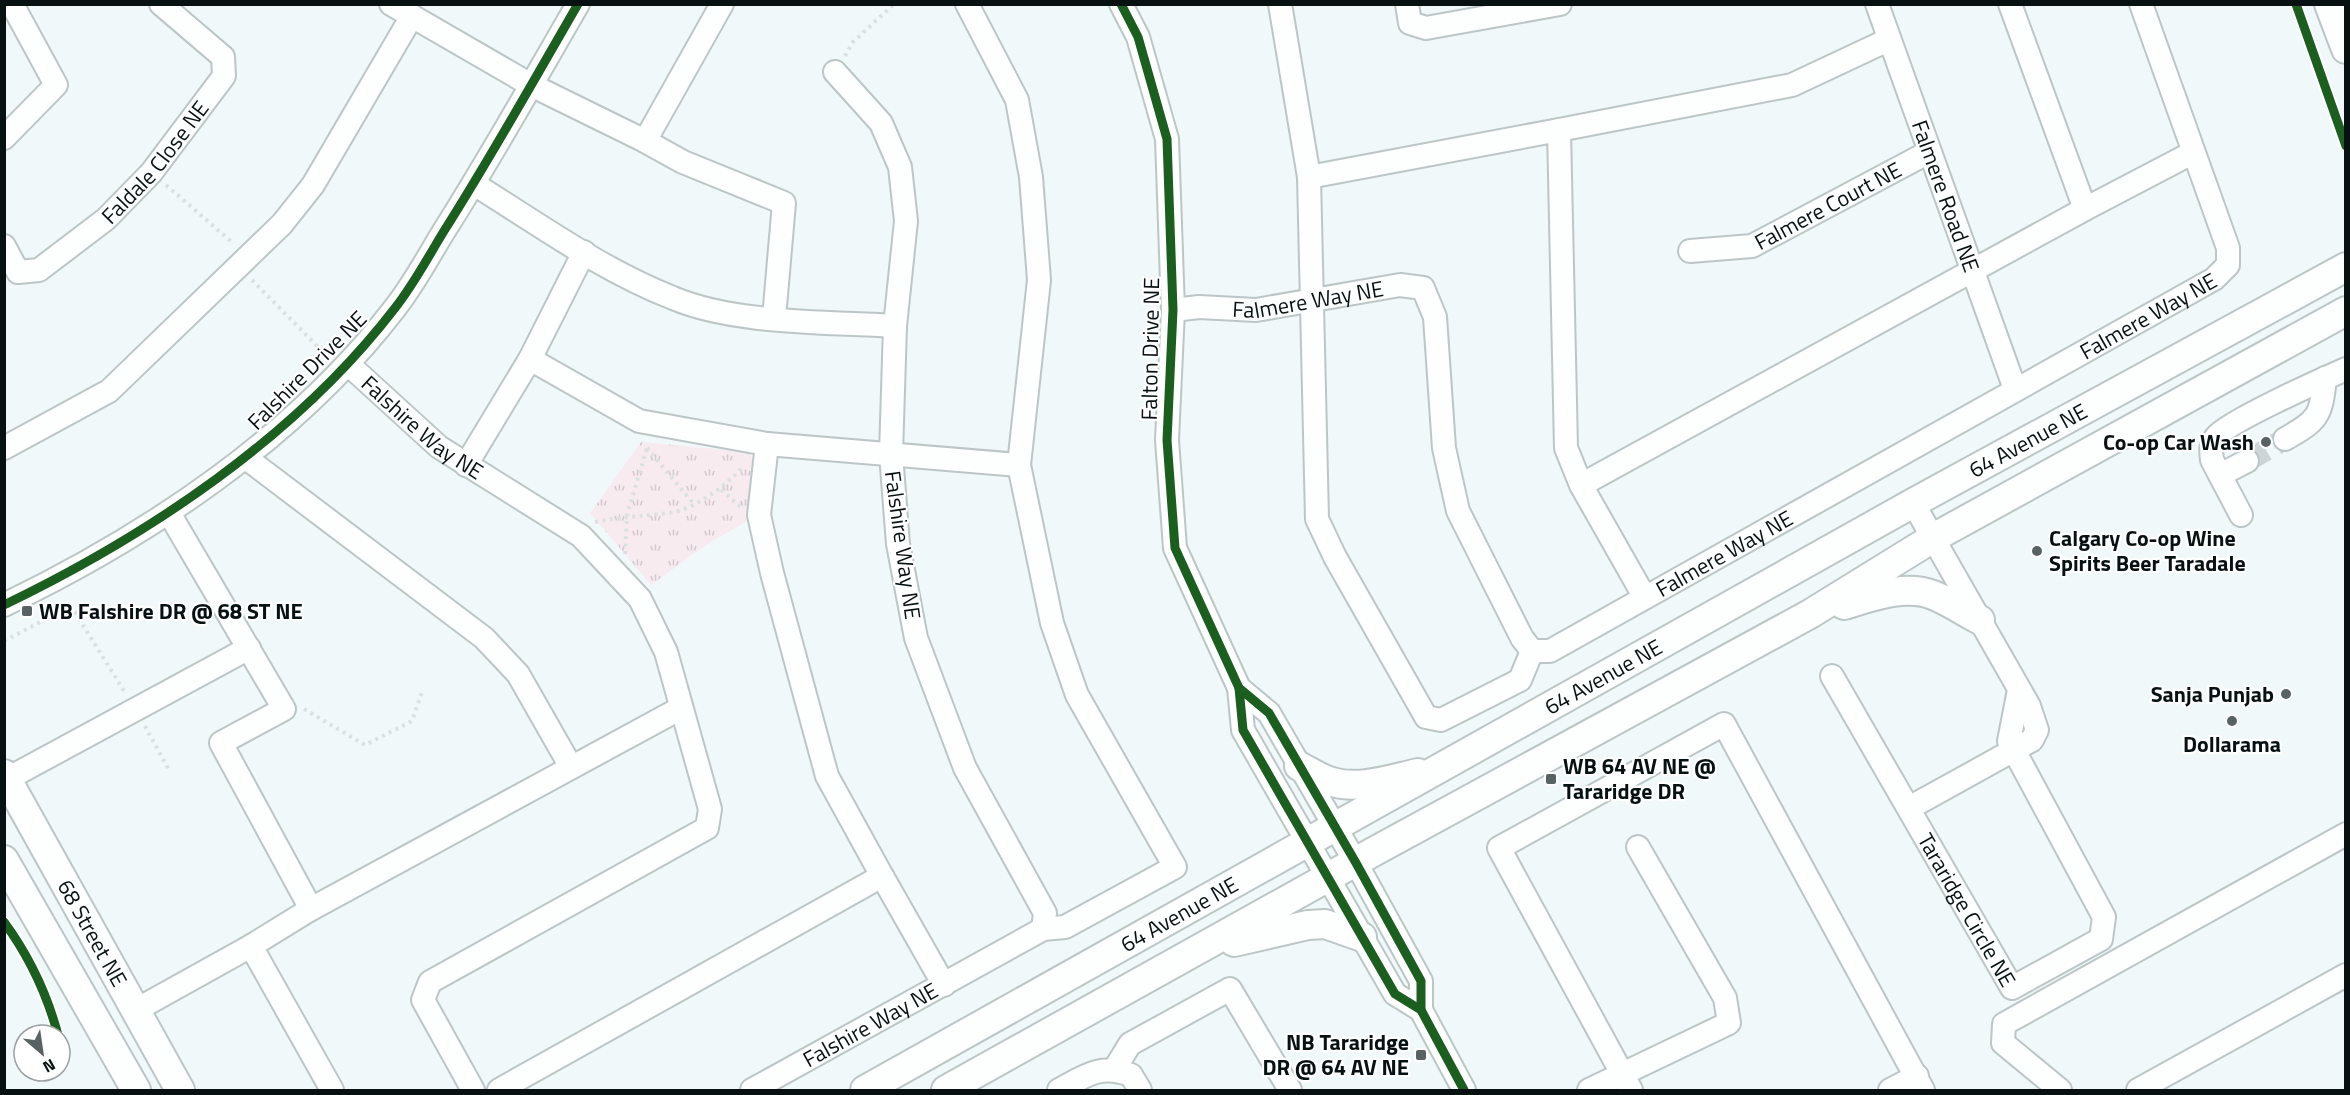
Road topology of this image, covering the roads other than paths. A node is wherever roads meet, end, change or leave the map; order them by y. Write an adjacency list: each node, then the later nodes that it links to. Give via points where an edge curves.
1 (12, 4): 21 (street, via 56,85)
2 (161, 4): 28 (street, Faldale Close NE, via 223,57 224,76 151,172 106,219 39,270 18,272)
3 (391, 4): 15 (street)
4 (578, 4): 19 (street, Falshire Drive NE)
5 (722, 4): 22 (street)
6 (967, 4): 52 (street, via 1017,100 1031,177 1039,280)
7 (1121, 4): 34 (street, Falton Drive NE, via 1138,37 1167,139)
8 (1280, 4): 25 (street)
9 (1407, 4): 10 (street, via 1410,23 1426,28)
10 (1560, 4)
11 (1877, 4): 16 (street, Falmere Road NE)
12 (2010, 4): 27 (street)
13 (2141, 4): 24 (street, Falmere Way NE)
14 (2330, 4): 17 (main road)
15 (411, 16): 19 (street); 46 (street, via 313,185 244,262 109,391)
16 (1888, 40): 20 (street, via 1792,85); 23 (street, Falmere Road NE)
17 (2346, 49)
18 (835, 72): 37 (street, Falshire Way NE, via 881,123 900,167 906,221)
19 (531, 85): 22 (street); 26 (street, Falshire Drive NE)
20 (1559, 130): 25 (street); 54 (street, via 1566,448)
21 (4, 138)
22 (645, 141): 36 (street, via 683,162 784,203)
23 (1929, 152): 29 (street, Falmere Court NE, via 1752,246); 32 (street, Falmere Road NE)
24 (2192, 153): 27 (street); 44 (street, Falmere Way NE, via 2228,248 2228,265 2214,279)
25 (1309, 177): 33 (street)
26 (474, 184): 30 (street); 41 (street, Falshire Drive NE, via 396,307)
27 (2085, 209): 32 (street)
28 (4, 246)
29 (1690, 251)
30 (584, 252): 36 (street, via 674,299 724,312); 40 (street)
31 (2343, 266): 55 (main road, 64 Avenue NE)
32 (1972, 272): 44 (street, Falmere Road NE); 54 (street)
33 (1312, 301): 34 (street, Falmere Way NE, via 1256,310); 64 (street, Falmere Way NE, via 1400,285 1423,288 1435,317 1444,448 1458,511); 64 (street, via 1317,519 1426,717 1441,720 1520,680)
34 (1173, 310): 66 (street, Falton Drive NE, via 1167,440 1175,548)
35 (2346, 311): 39 (main road, 64 Avenue NE)
36 (774, 318): 37 (street)
37 (895, 326): 48 (street, Falshire Way NE)
38 (2346, 328): 39 (main road)
39 (2299, 338): 58 (main road, 64 Avenue NE)
40 (530, 359): 47 (street, via 639,422); 51 (street)
41 (348, 364): 49 (street, Falshire Drive NE); 51 (street, Falshire Way NE, via 439,447)
42 (2346, 369): 43 (street)
43 (2325, 378): 45 (street, via 2322,409 2309,425); 53 (street, via 2218,435 2211,450)
44 (2014, 389): 59 (street, Falmere Way NE)
45 (2285, 439)
46 (4, 448)
47 (767, 449): 48 (street); 80 (street, via 759,515 772,573 827,776)
48 (891, 454): 52 (street); 83 (street, Falshire Way NE, via 898,544 916,638 965,768 1046,913)
49 (246, 458): 56 (street, Falshire Drive NE); 69 (street, via 484,638 518,674)
50 (2247, 461): 53 (street)
51 (466, 465): 67 (street, Falshire Way NE, via 580,536 612,566 640,598 666,652)
52 (1019, 465): 83 (street, via 1052,623 1077,695 1175,867 1065,927)
53 (2220, 475): 57 (street)
54 (1581, 485): 59 (street)
55 (1913, 503): 58 (street, Tararidge Circle NE); 71 (main road, 64 Avenue NE)
56 (169, 513): 60 (street, Falshire Drive NE, via 47,585); 63 (street)
57 (2241, 516)
58 (1933, 538): 61 (main road, 64 Avenue NE); 62 (street, Tararidge Circle NE)
59 (1644, 596): 64 (street, Falmere Way NE, via 1550,651)
60 (4, 605)
61 (1810, 614): 62 (main road, via 1885,593 1918,591 1932,594); 79 (main road, 64 Avenue NE)
62 (1980, 620): 68 (street, Tararidge Circle NE, via 2035,718 2037,730 2032,740)
63 (249, 648): 72 (street); 82 (street, via 284,709 221,743)
64 (1532, 651)
65 (1832, 676): 73 (street, Tararidge Circle NE)
66 (1239, 688): 70 (street, Falton Drive NE, via 1269,713); 76 (street, Falton Drive NE, via 1243,730)
67 (681, 708): 69 (street); 97 (street, Falshire Way NE, via 710,809 707,828 430,982 423,1000)
68 (2013, 752): 73 (street, Tararidge Circle NE); 73 (street, Tararidge Circle NE, via 2104,917 2101,939 2022,983 2012,988)
69 (572, 766): 82 (street)
70 (1299, 766): 71 (main road, via 1329,782 1359,784); 74 (street, Falton Drive NE)
71 (1447, 766): 74 (main road, 64 Avenue NE)
72 (6, 777): 90 (main road, 68 Street NE)
73 (1909, 808)
74 (1335, 829): 76 (main road, 64 Avenue NE); 79 (street, Falton Drive NE)
75 (2346, 834): 108 (street, via 2004,1024 2003,1043)
76 (1308, 844): 81 (street, Falton Drive NE); 100 (main road, 64 Avenue NE)
77 (1638, 847): 92 (street, via 1725,998 1729,1023)
78 (4, 860): 94 (main road, 68 Street NE)
79 (1356, 862): 81 (main road, 64 Avenue NE); 89 (street, Falton Drive NE, via 1421,981)
80 (882, 876): 88 (street); 98 (street)
81 (1328, 878): 84 (street, Falton Drive NE); 86 (main road, 64 Avenue NE)
82 (311, 909): 85 (street)
83 (1042, 928): 88 (street, Falshire Way NE)
84 (1362, 937): 86 (main road, via 1335,926 1308,925); 89 (street, Falton Drive NE, via 1395,994)
85 (251, 946): 90 (street); 96 (street)
86 (1197, 951): 101 (main road, 64 Avenue NE)
87 (2346, 975): 109 (street)
88 (944, 985): 99 (street, Falshire Way NE)
89 (1421, 1010): 105 (street)
90 (134, 1011): 95 (main road, 68 Street NE)
91 (1114, 1070): 102 (street, via 1095,1071); 103 (street, via 1131,1075); 104 (street, via 1130,1044 1230,989)
92 (1626, 1082): 93 (street, via 1499,848 1724,724); 106 (street)
93 (1920, 1083): 107 (street)
94 (136, 1090)
95 (180, 1090)
96 (333, 1090)
97 (473, 1090)
98 (499, 1090)
99 (752, 1090)
100 (865, 1090)
101 (946, 1090)
102 (1059, 1090)
103 (1140, 1090)
104 (1290, 1090)
105 (1464, 1090)
106 (1589, 1090)
107 (1890, 1090)
108 (2060, 1090)
109 (2138, 1090)

